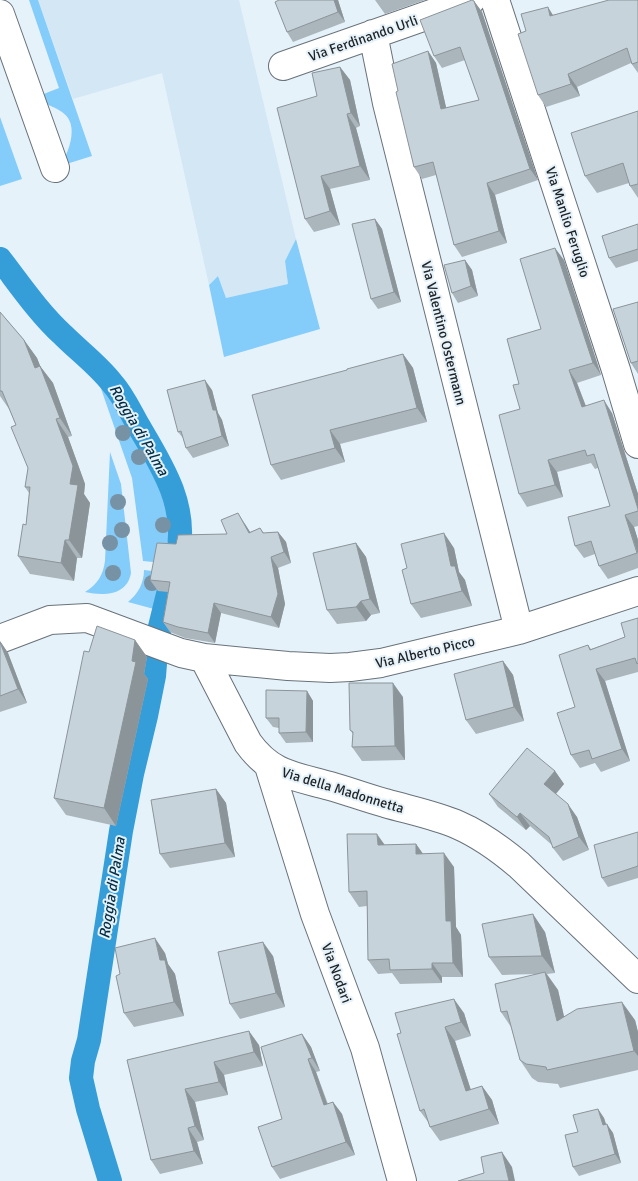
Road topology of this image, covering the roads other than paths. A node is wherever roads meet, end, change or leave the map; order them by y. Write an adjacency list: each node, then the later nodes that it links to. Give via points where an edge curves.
1 (471, 0): 4 (street, Via Ferdinando Urli)
2 (495, 0): 7 (street, Via Manlio Feruglio)
3 (0, 14): 6 (street)
4 (373, 34): 5 (street, Via Ferdinando Urli); 9 (street, Via Valentino Ostermann, via 387,103)
5 (283, 66)
6 (55, 168)
7 (638, 444)
8 (638, 591): 9 (street, Via Alberto Picco)
9 (519, 630): 11 (street, Via Alberto Picco, via 380,663 350,667 288,666)
10 (0, 639): 11 (street, via 50,620 86,618 181,653)
11 (204, 658): 12 (street, Via della Madonnetta, via 248,743)
12 (269, 766): 13 (street, Via della Madonnetta, via 289,776 457,825 484,838 519,865); 14 (street, Via Nodari, via 315,914 365,1048)
13 (638, 979)
14 (402, 1181)

